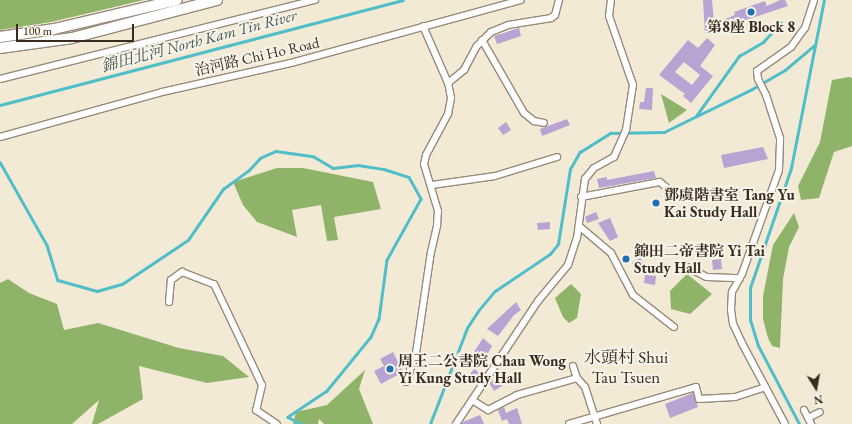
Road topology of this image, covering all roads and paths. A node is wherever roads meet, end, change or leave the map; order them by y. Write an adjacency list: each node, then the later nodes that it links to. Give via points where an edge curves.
1 (177, 0): 9 (main road, via 54,29)
2 (217, 0): 11 (main road, via 72,38)
3 (315, 0): 12 (street)
4 (520, 0): 8 (street, 治河路 Chi Ho Road)
5 (559, 0): 10 (street, via 555,14 550,18 508,25 490,32)
6 (611, 0): 19 (street, via 609,16 633,85 626,130 619,147 614,157 588,175)
7 (814, 0): 22 (street, via 801,34 791,47 774,61 759,67 758,79 766,94 780,138 779,170)
8 (423, 26): 13 (street); 15 (street, 治河路 Chi Ho Road, via 291,63 162,92)
9 (0, 37)
10 (482, 40): 13 (street, via 464,70); 14 (street, via 524,113 534,121)
11 (0, 48)
12 (0, 79)
13 (448, 83): 17 (street, via 451,98 448,114 431,144 424,164)
14 (544, 123)
15 (0, 137)
16 (557, 157): 17 (street, via 495,176)
17 (432, 185): 27 (street, via 438,211 437,225 416,353)
18 (668, 189): 19 (street, via 660,182)
19 (581, 197): 20 (street)
20 (579, 226): 24 (street, via 611,253 632,295); 29 (street, via 568,265 538,301)
21 (687, 267): 22 (street, via 708,277)
22 (740, 278): 28 (street, via 732,292 733,324)
23 (169, 302): 34 (street, via 171,280 182,272 214,284 262,385 256,410)
24 (674, 327)
25 (574, 366): 26 (street)
26 (577, 378): 29 (street, via 517,395 488,410); 32 (street, via 585,387)
27 (406, 382)
28 (765, 387): 32 (street, via 735,397 699,399 696,387); 38 (street)
29 (472, 400): 35 (street)
30 (804, 410): 33 (street)
31 (820, 412): 33 (street)
32 (594, 417): 36 (street); 37 (street)
33 (808, 418): 39 (street)
34 (277, 424)
35 (456, 424)
36 (569, 424)
37 (596, 424)
38 (785, 424)
39 (811, 424)

